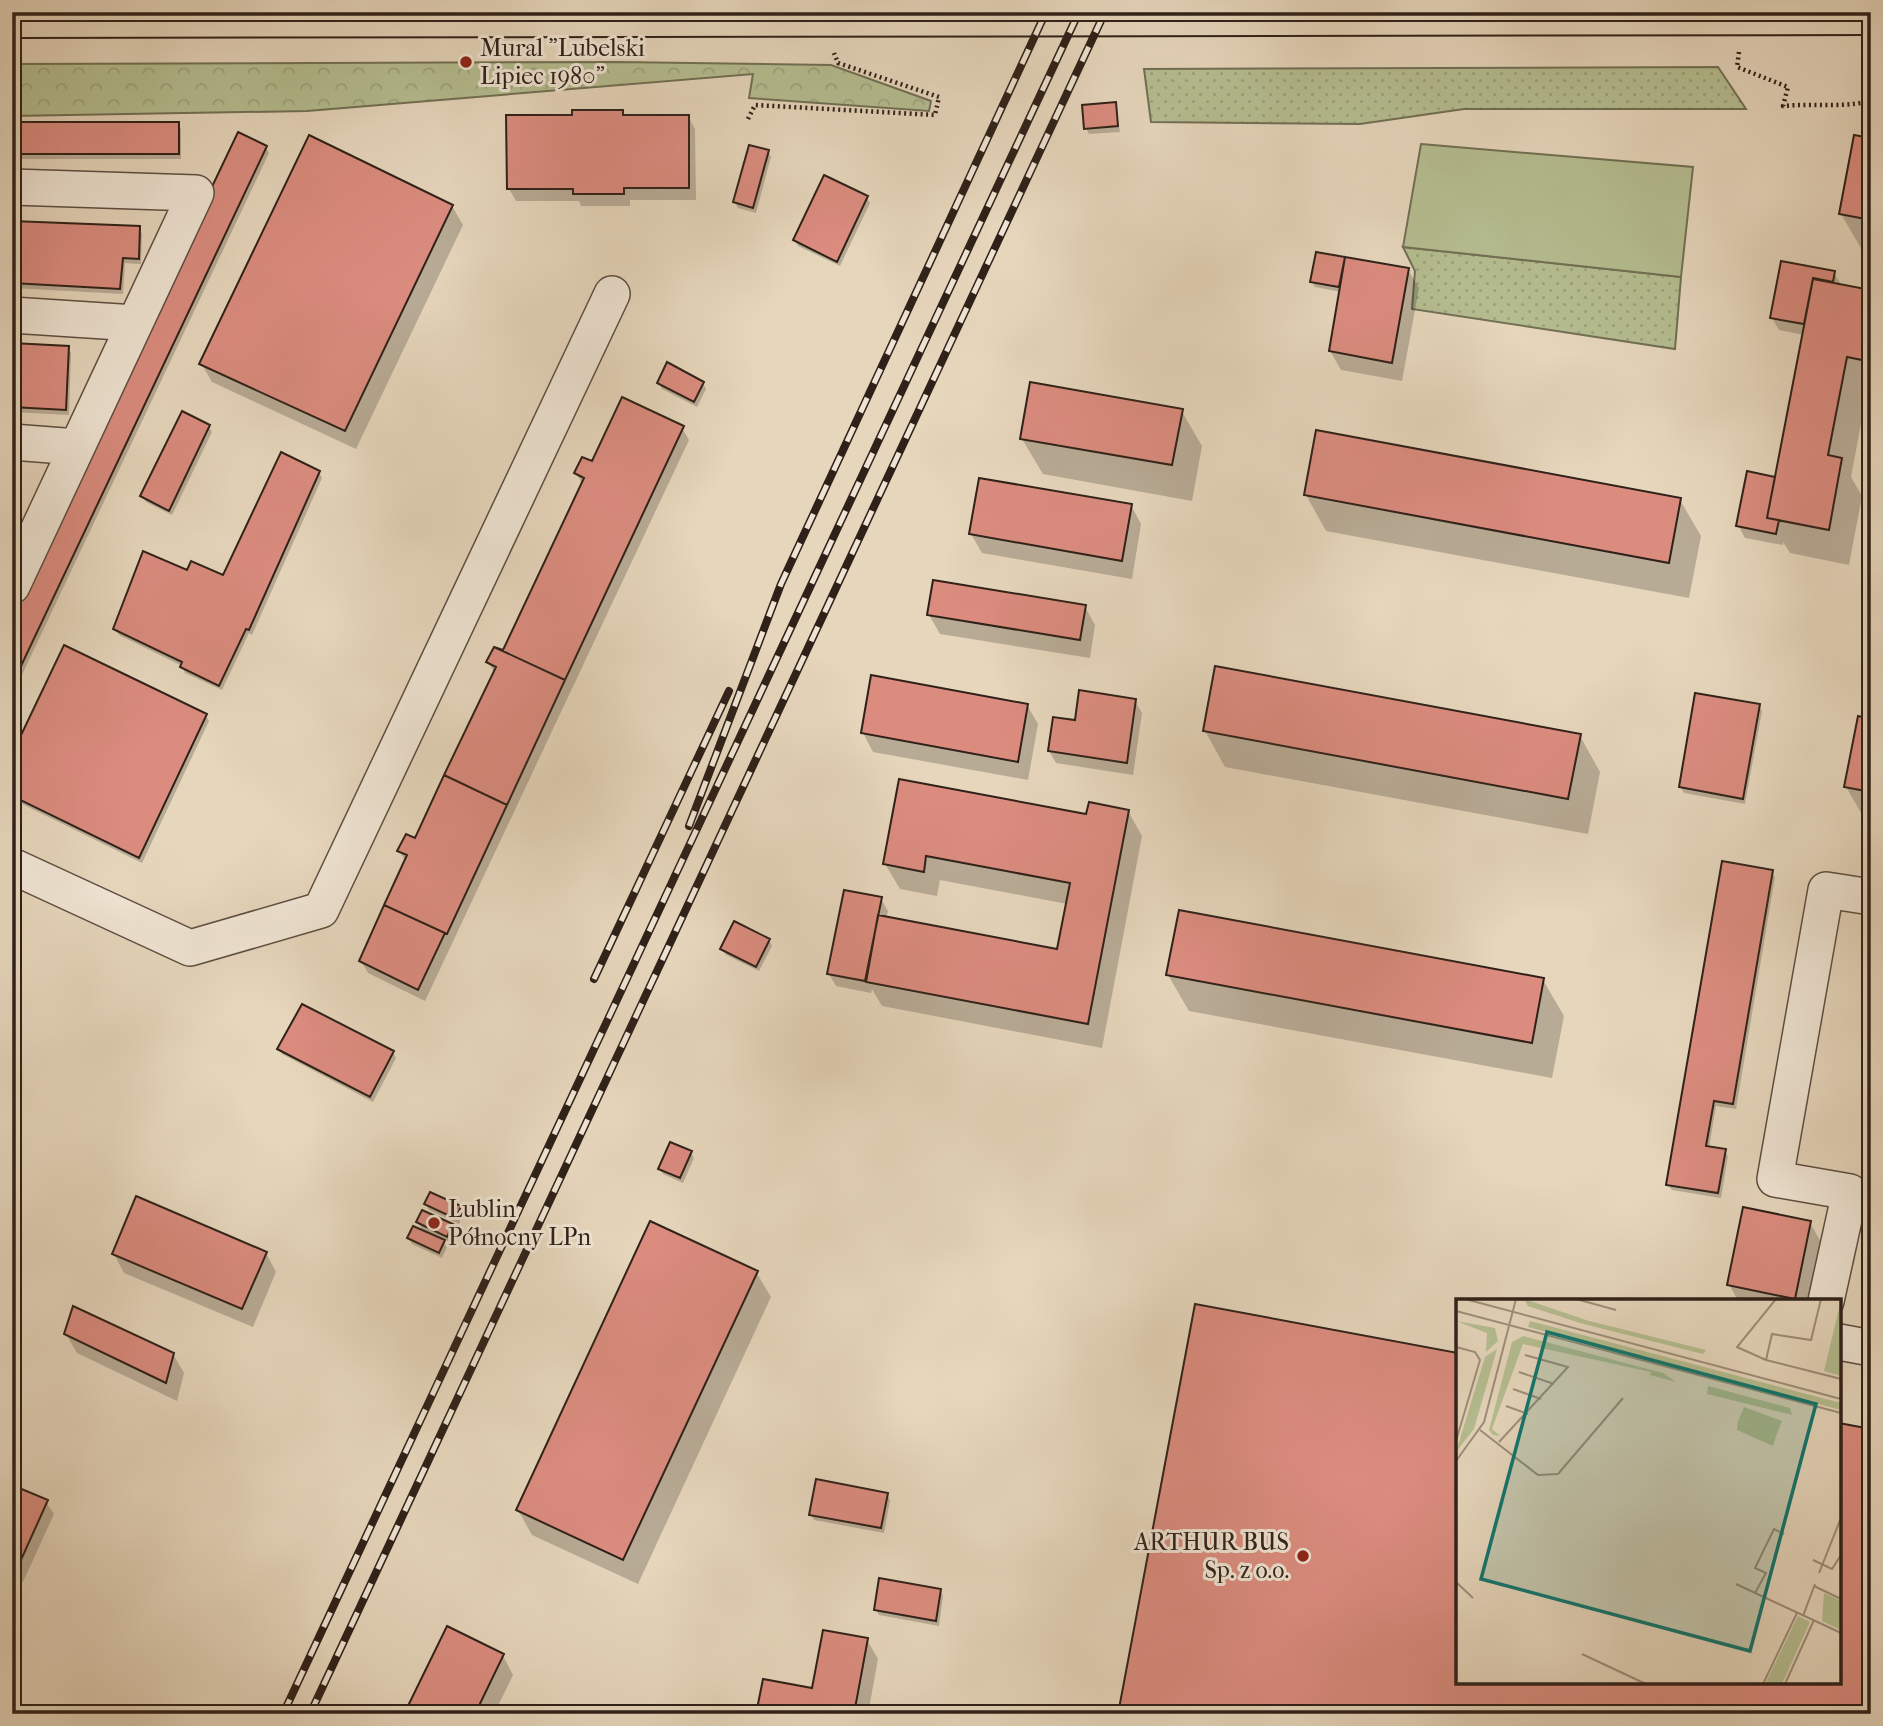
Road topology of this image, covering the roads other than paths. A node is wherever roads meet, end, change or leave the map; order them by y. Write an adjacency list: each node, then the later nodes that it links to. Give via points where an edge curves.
1 (1871, 15): 2 (main road)
2 (12, 18)
3 (12, 187): 6 (lane, via 196,193)
4 (612, 294): 10 (lane, via 321,910 191,948)
5 (12, 315): 6 (lane)
6 (135, 323): 8 (lane)
7 (12, 442): 8 (lane)
8 (77, 447): 9 (lane)
9 (15, 575)
10 (12, 866)
11 (1871, 897): 12 (lane, via 1826,890 1775,1179 1850,1192)
12 (1826, 1299)
13 (1841, 1342): 14 (lane)
14 (1871, 1348)

